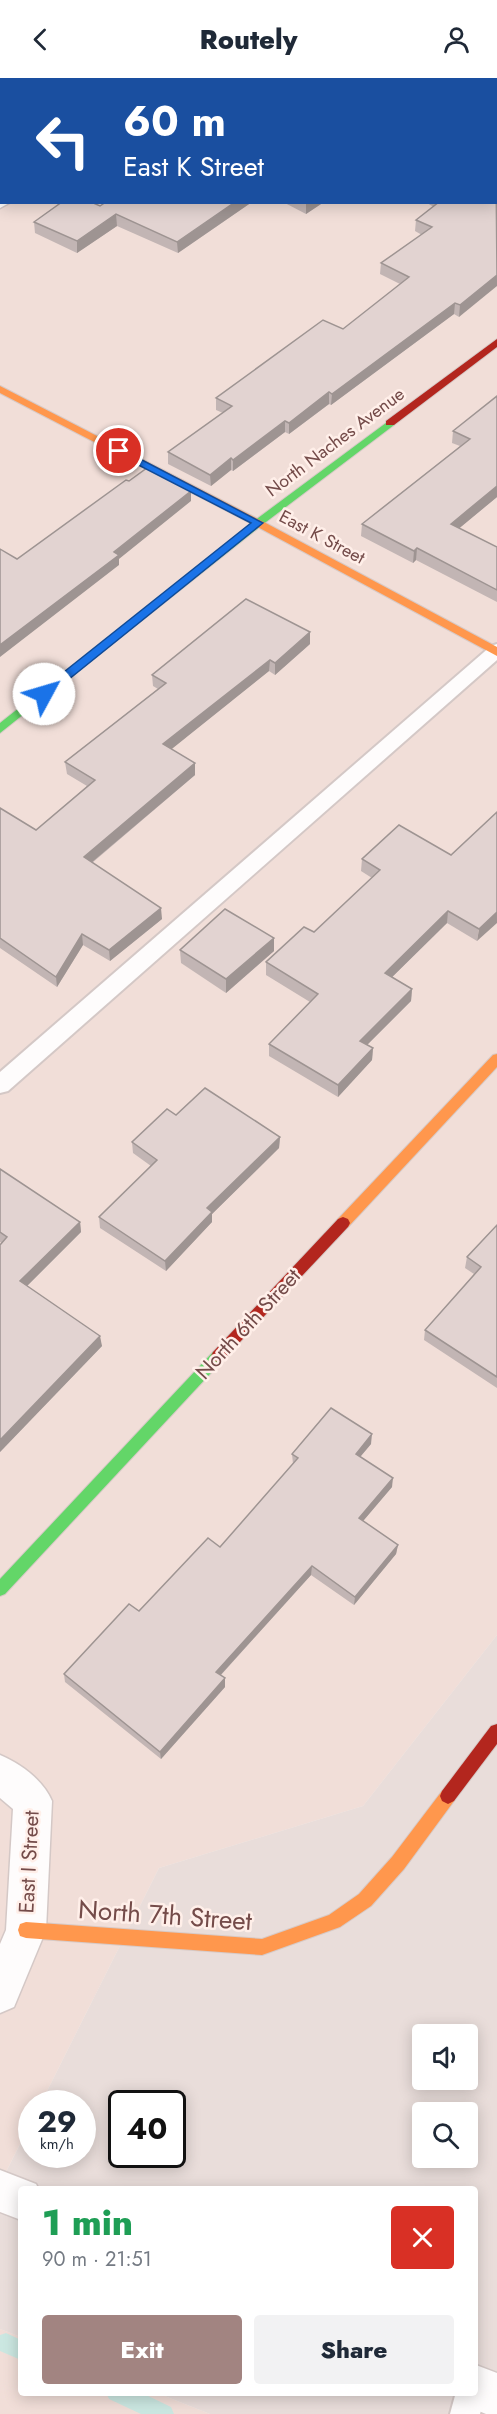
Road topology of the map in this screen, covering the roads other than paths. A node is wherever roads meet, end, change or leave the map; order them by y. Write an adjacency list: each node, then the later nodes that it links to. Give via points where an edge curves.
1 (497, 342): 3 (street, North Naches Avenue)
2 (0, 389): 3 (street, East K Street)
3 (258, 523): 4 (street, East K Street); 5 (street, North Naches Avenue)
4 (496, 651): 7 (lane)
5 (0, 729)
6 (497, 1059): 8 (street, North 6th Street)
7 (0, 1085)
8 (0, 1590)
9 (497, 1731): 11 (street, North 7th Street, via 398,1863 365,1900 334,1921 261,1947)
10 (0, 1774): 11 (street, East I Street, via 33,1801)
11 (26, 1930): 12 (street)
12 (0, 1993)
13 (0, 2191): 14 (street)
14 (18, 2198)
15 (478, 2388): 17 (street)
16 (470, 2396): 18 (lane)
17 (497, 2396)
18 (465, 2414)

